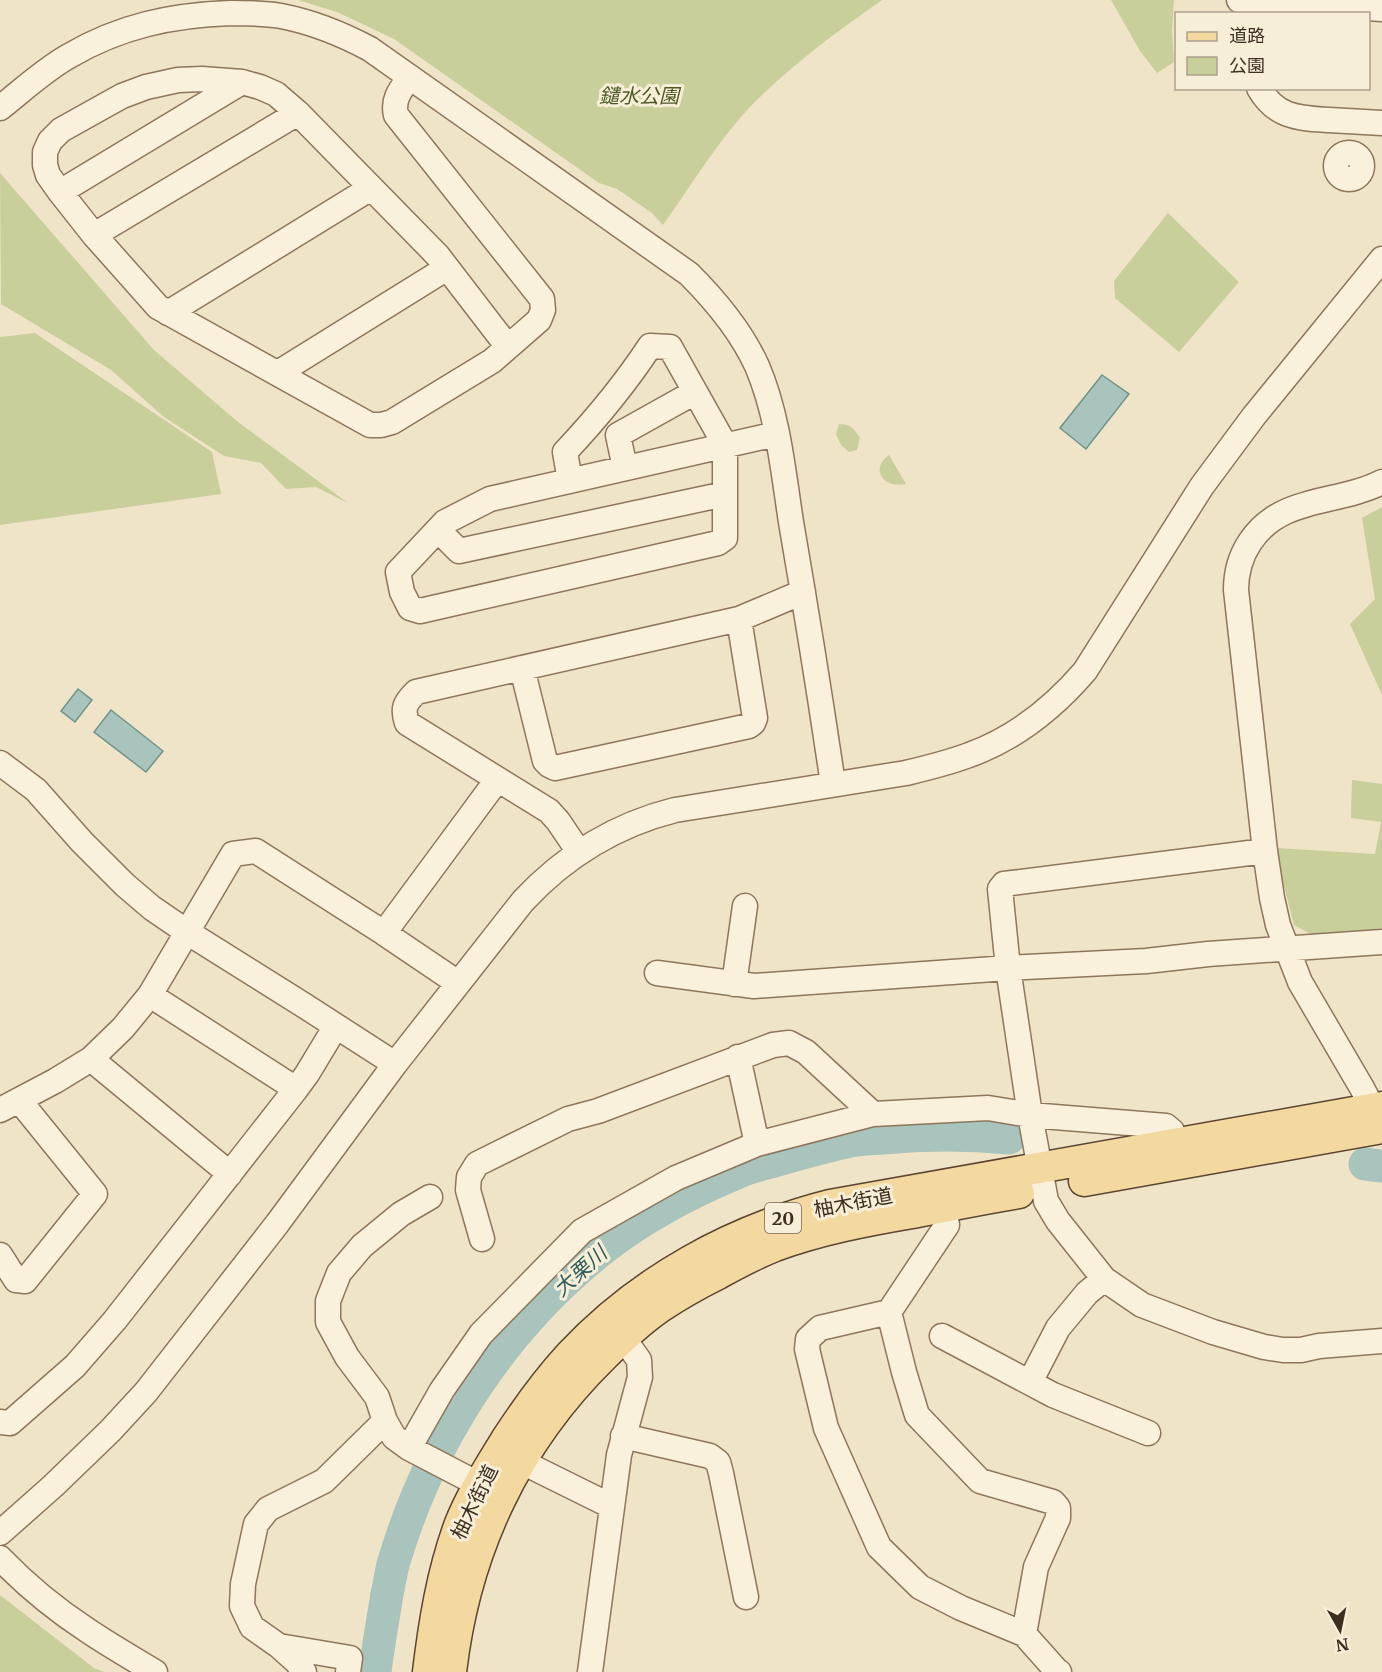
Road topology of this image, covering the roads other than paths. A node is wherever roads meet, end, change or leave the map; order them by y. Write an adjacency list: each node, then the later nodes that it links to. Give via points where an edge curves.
1 (1238, 0): 3 (street)
2 (258, 6): 4 (street, via 352,39); 7 (street, via 182,16 96,41 37,77)
3 (1382, 9)
4 (410, 77): 18 (street, via 394,102 396,115 542,298 539,320); 21 (street, via 689,274 730,319 744,342 770,403)
5 (242, 82): 8 (street, via 276,94); 13 (street); 13 (street, via 194,79 146,87 61,130 45,152 48,175)
6 (1260, 90): 9 (street, via 1285,114)
7 (0, 108)
8 (298, 113): 12 (street); 14 (street)
9 (1352, 121): 10 (street); 11 (street)
10 (1382, 123)
11 (1350, 154)
12 (371, 188): 15 (street); 17 (street)
13 (60, 192): 14 (street)
14 (94, 235): 17 (street, via 158,307)
15 (447, 268): 18 (street); 19 (street)
16 (1378, 274): 33 (street, via 1247,424 1202,486 1101,648 1068,692 1032,721 970,755 940,765)
17 (168, 313): 19 (street)
18 (508, 347): 19 (street, via 492,361 381,425 370,424)
19 (278, 373)
20 (695, 392): 22 (street); 23 (street, via 618,435); 24 (street, via 670,347 650,346 599,416 565,452)
21 (776, 434): 22 (street); 28 (street)
22 (725, 446): 23 (street); 26 (street)
23 (625, 468): 24 (street)
24 (570, 481): 27 (street, via 490,499 445,522)
25 (1382, 482): 34 (street, via 1281,513 1257,532 1240,559 1237,601)
26 (725, 494): 27 (street, via 459,552); 27 (street, via 725,538 718,543 420,611 410,608 398,572)
27 (438, 530)
28 (803, 591): 29 (street); 33 (street)
29 (739, 620): 30 (street); 30 (street, via 755,718 753,723 737,728 555,768 545,761)
30 (522, 668): 32 (street, via 416,692 403,713 406,723)
31 (0, 763): 37 (street, via 36,790 125,885)
32 (497, 780): 35 (street, via 549,811); 38 (street)
33 (833, 784): 35 (street, via 661,814 624,826)
34 (1265, 851): 40 (street, via 1278,925); 41 (street, via 1004,884 1000,890)
35 (579, 852): 43 (street, via 523,901)
36 (745, 906): 44 (street)
37 (187, 933): 38 (street, via 233,854 256,851); 45 (street); 46 (street)
38 (384, 933): 43 (street)
39 (1382, 942): 40 (street)
40 (1287, 949): 41 (street); 54 (street, via 1307,995)
41 (1008, 968): 44 (street, via 754,986); 53 (street)
42 (657, 973): 44 (street)
43 (458, 982): 49 (street)
44 (734, 984)
45 (150, 995): 48 (street); 50 (street)
46 (336, 1026): 49 (street); 50 (street)
47 (738, 1057): 52 (street, via 789,1043 806,1052); 56 (street); 61 (street, via 568,1119 477,1164 468,1190)
48 (91, 1059): 51 (street); 58 (street)
49 (394, 1064): 77 (street, via 277,1224 140,1398)
50 (296, 1089): 58 (street)
51 (10, 1105): 62 (street, via 95,1194 24,1281 16,1280)
52 (873, 1114): 53 (street, via 988,1108); 56 (street)
53 (1031, 1117): 55 (street, via 1166,1126); 57 (street)
54 (1380, 1118): 55 (main road, 柚木街道 / 20); 57 (main road, 柚木街道 / 20)
55 (1177, 1143): 57 (main road, 柚木街道 / 20)
56 (757, 1144): 73 (street, via 676,1178 582,1231 481,1334 442,1390)
57 (1040, 1169): 60 (main road, 柚木街道 / 20); 63 (street, via 1051,1211); 65 (main road, 柚木街道 / 20, via 830,1205 781,1219 733,1238 640,1293)
58 (230, 1174): 70 (street, via 75,1366 10,1423)
59 (430, 1197): 69 (street, via 400,1214 362,1246 339,1273 328,1301 328,1322 347,1357 377,1397)
60 (944, 1207): 64 (street, via 947,1225); 65 (main road, 柚木街道 / 20, via 848,1225 773,1247)
61 (482, 1239)
62 (0, 1255)
63 (1104, 1279): 67 (street, via 1142,1305 1264,1347 1301,1350); 68 (street, via 1058,1328)
64 (889, 1312): 80 (street, via 917,1415 980,1481 1053,1502 1058,1508 1058,1518 1036,1567); 80 (street, via 819,1328 808,1339 826,1428 879,1547 920,1587)
65 (616, 1327): 72 (street, via 639,1360 640,1373); 74 (main road, 柚木街道 / 20); 75 (main road, 柚木街道 / 20, via 571,1354 550,1378)
66 (942, 1336): 68 (street)
67 (1382, 1341)
68 (1030, 1382): 71 (street)
69 (385, 1421): 73 (street, via 394,1437); 81 (street, via 324,1481 268,1509 256,1524 242,1606 252,1627)
70 (0, 1422)
71 (1148, 1433)
72 (623, 1436): 76 (street); 79 (street, via 710,1456 718,1462)
73 (412, 1449): 75 (street)
74 (520, 1461): 76 (street); 83 (main road, 柚木街道 / 20, via 489,1521 475,1559)
75 (480, 1485): 83 (main road, 柚木街道 / 20, via 459,1525 443,1581)
76 (611, 1506): 87 (street)
77 (0, 1533)
78 (0, 1558): 82 (street, via 67,1616)
79 (746, 1597)
80 (1024, 1634): 88 (street)
81 (279, 1646): 85 (street); 86 (street, via 350,1658)
82 (146, 1666): 84 (street)
83 (450, 1671)
84 (176, 1672)
85 (304, 1672)
86 (348, 1672)
87 (590, 1672)
88 (1059, 1672)

